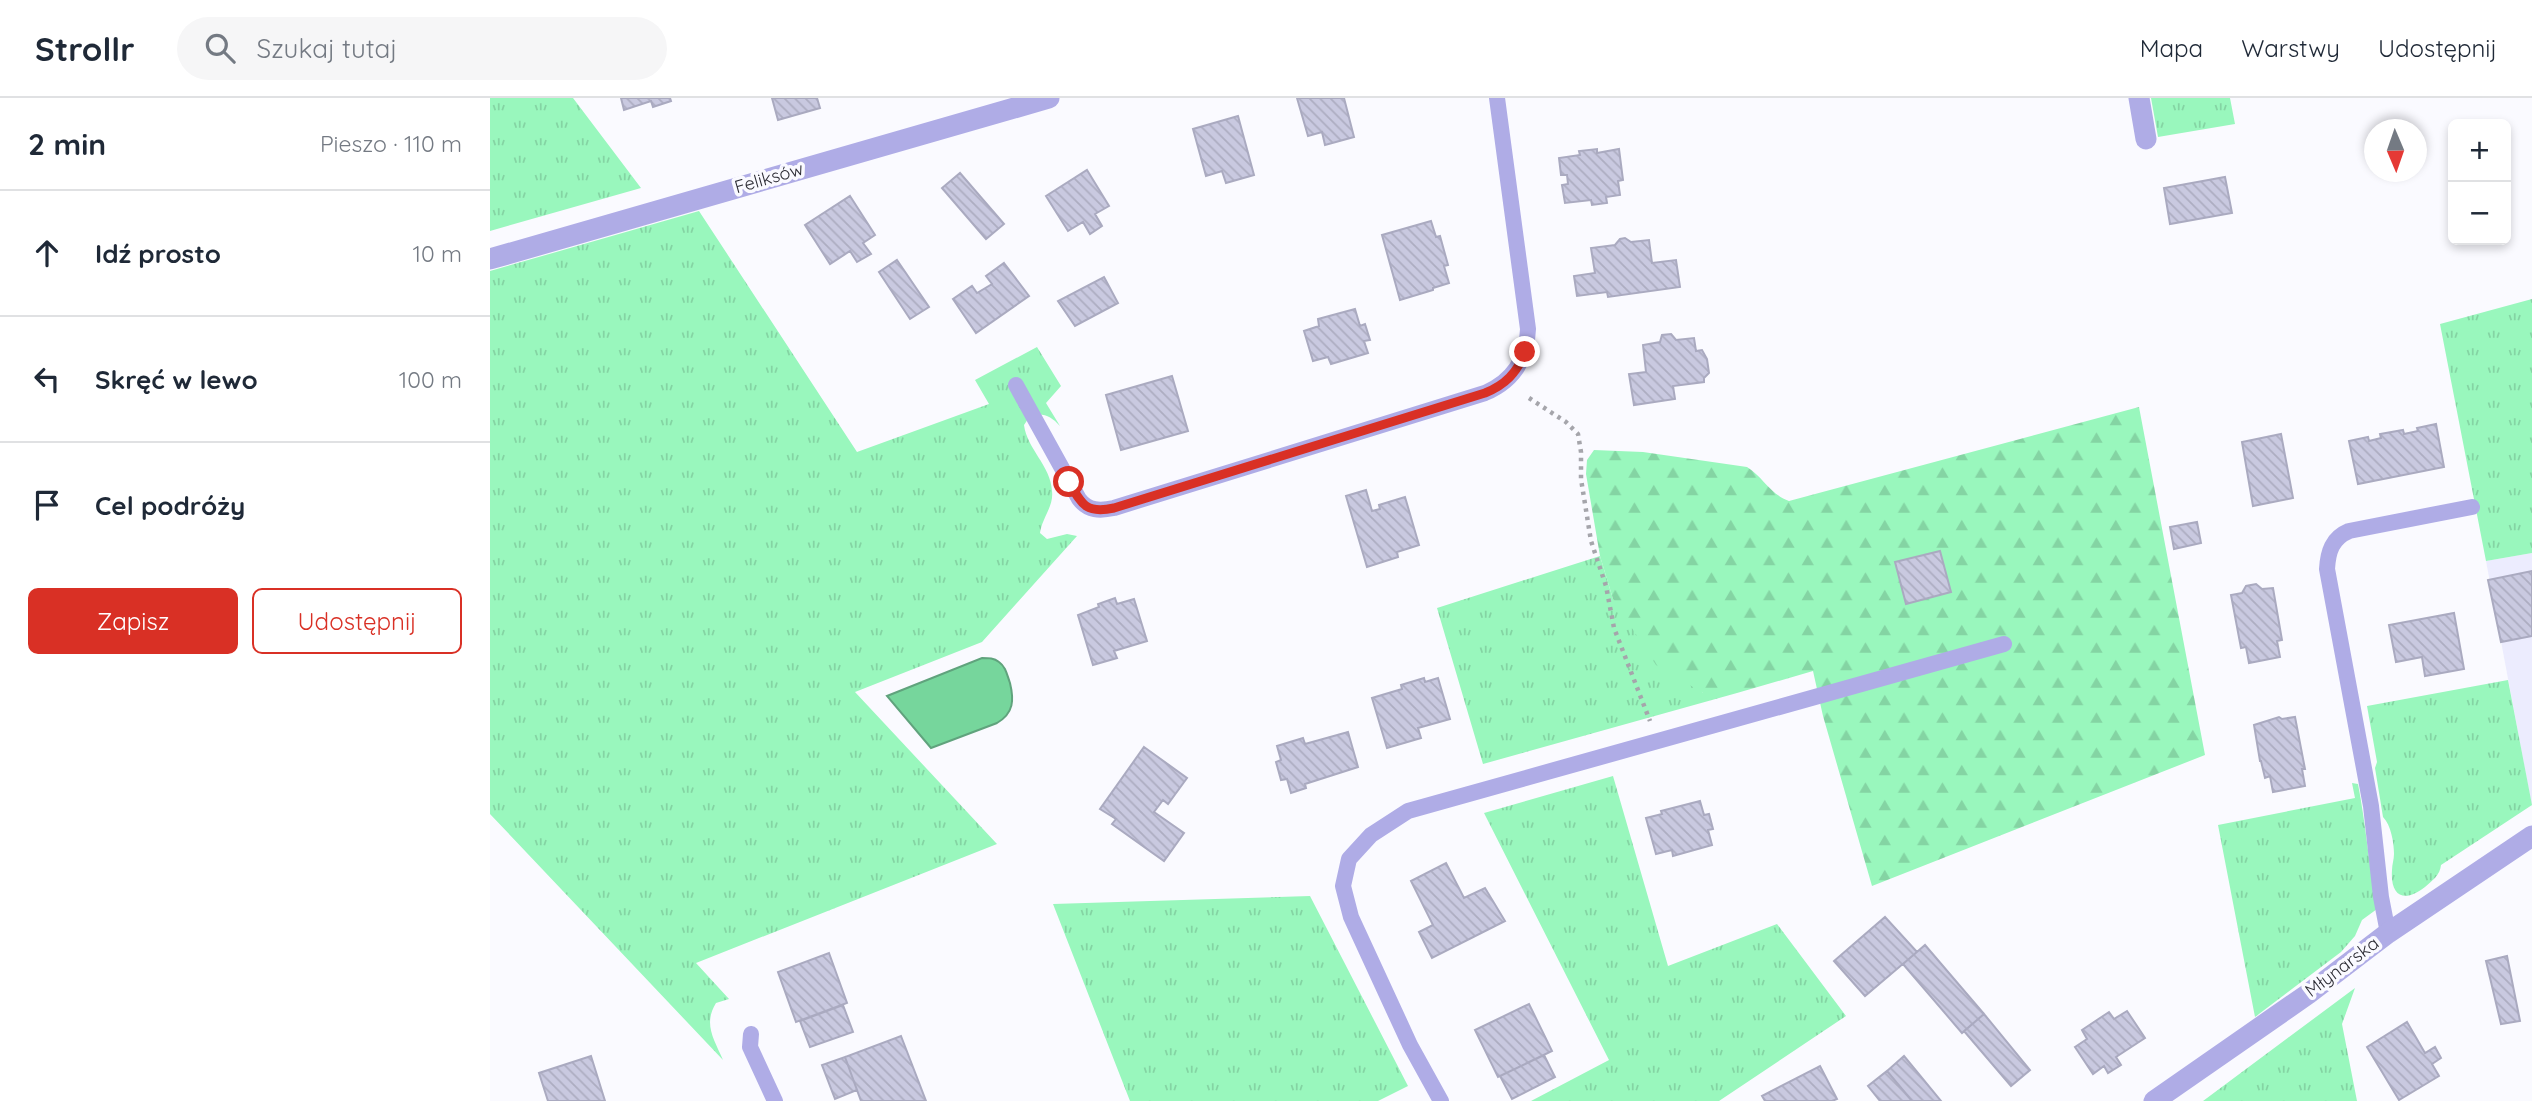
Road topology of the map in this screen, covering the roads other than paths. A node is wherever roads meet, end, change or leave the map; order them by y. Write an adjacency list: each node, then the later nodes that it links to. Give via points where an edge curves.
1 (1049, 98): 5 (street, Feliksów)
2 (1497, 98): 6 (lane, via 1528,329 1521,363 1499,387 1140,500 1094,510 1079,499)
3 (2139, 98): 4 (street)
4 (2146, 139)
5 (490, 259)
6 (1016, 384)
7 (2472, 507): 10 (lane, via 2349,531 2332,544 2328,559)
8 (2004, 644): 13 (lane, via 1408,811 1371,835 1349,859 1343,886 1351,917)
9 (2532, 836): 10 (street, Młynarska)
10 (2388, 933): 14 (street, Młynarska)
11 (751, 1034): 12 (lane, via 750,1047)
12 (775, 1101)
13 (1441, 1101)
14 (2154, 1101)

